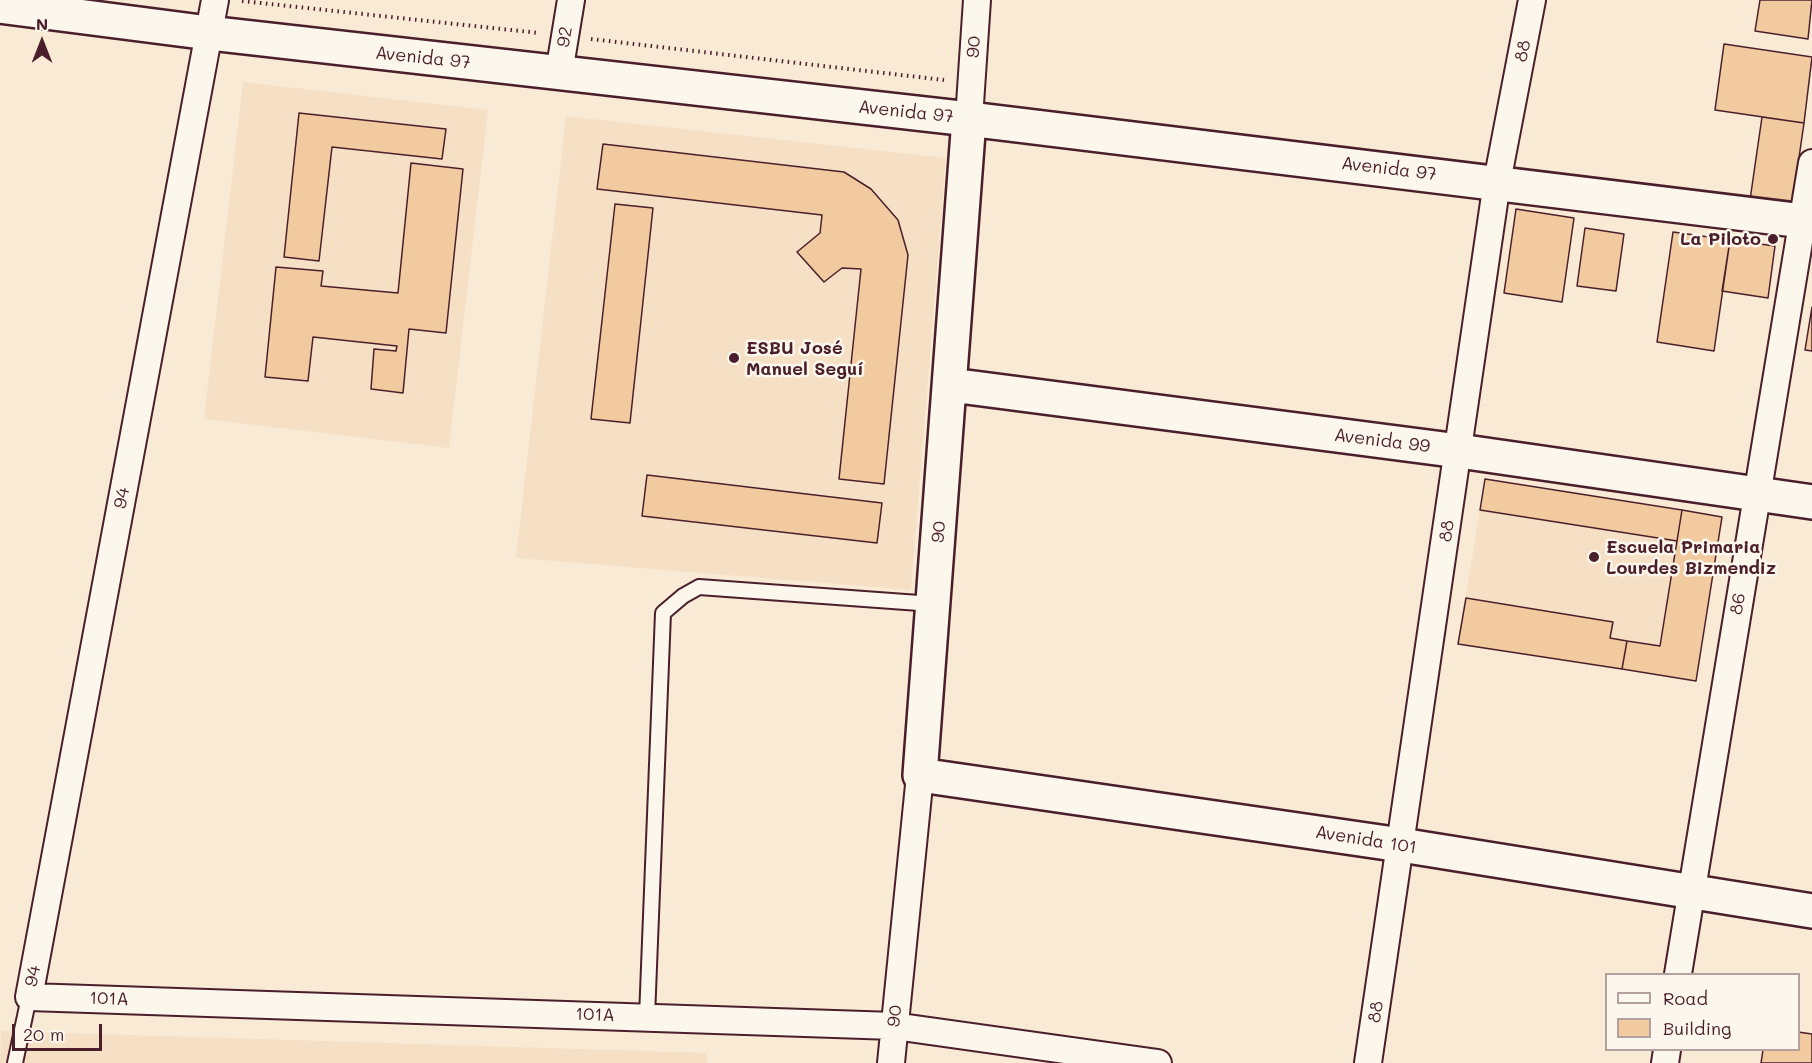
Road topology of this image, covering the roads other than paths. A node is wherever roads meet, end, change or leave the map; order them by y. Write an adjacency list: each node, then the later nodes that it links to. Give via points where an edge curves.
1 (215, 0): 6 (street, 94)
2 (571, 0): 7 (street, 92)
3 (977, 0): 8 (street, 90)
4 (1532, 0): 10 (street, 88)
5 (0, 6): 6 (main road, Avenida 97)
6 (209, 33): 7 (main road, Avenida 97); 22 (street, 94)
7 (559, 73): 8 (main road, Avenida 97)
8 (969, 119): 10 (main road, Avenida 97); 12 (main road, 90)
9 (1812, 163): 11 (street, 86)
10 (1497, 182): 11 (main road, Avenida 97); 13 (street, 88)
11 (1808, 221): 14 (street, 86)
12 (951, 385): 13 (main road, Avenida 99); 16 (main road, 90)
13 (1459, 451): 14 (main road, Avenida 99); 18 (street, 88)
14 (1756, 493): 15 (main road, Avenida 99); 19 (street, 86)
15 (1812, 502)
16 (933, 604): 17 (main road, 90); 23 (lane, via 699,587 663,613)
17 (920, 775): 18 (main road, Avenida 101); 24 (street, 90)
18 (1401, 845): 19 (main road, Avenida 101); 28 (street, 88)
19 (1690, 893): 20 (main road, Avenida 101); 21 (street, 86)
20 (1812, 911)
21 (1678, 973)
22 (29, 997): 23 (street, 101A); 25 (lane)
23 (647, 1017): 24 (street, 101A)
24 (894, 1026): 26 (street, 90); 27 (street, 101A)
25 (15, 1063)
26 (891, 1063)
27 (1158, 1063)
28 (1368, 1063)

